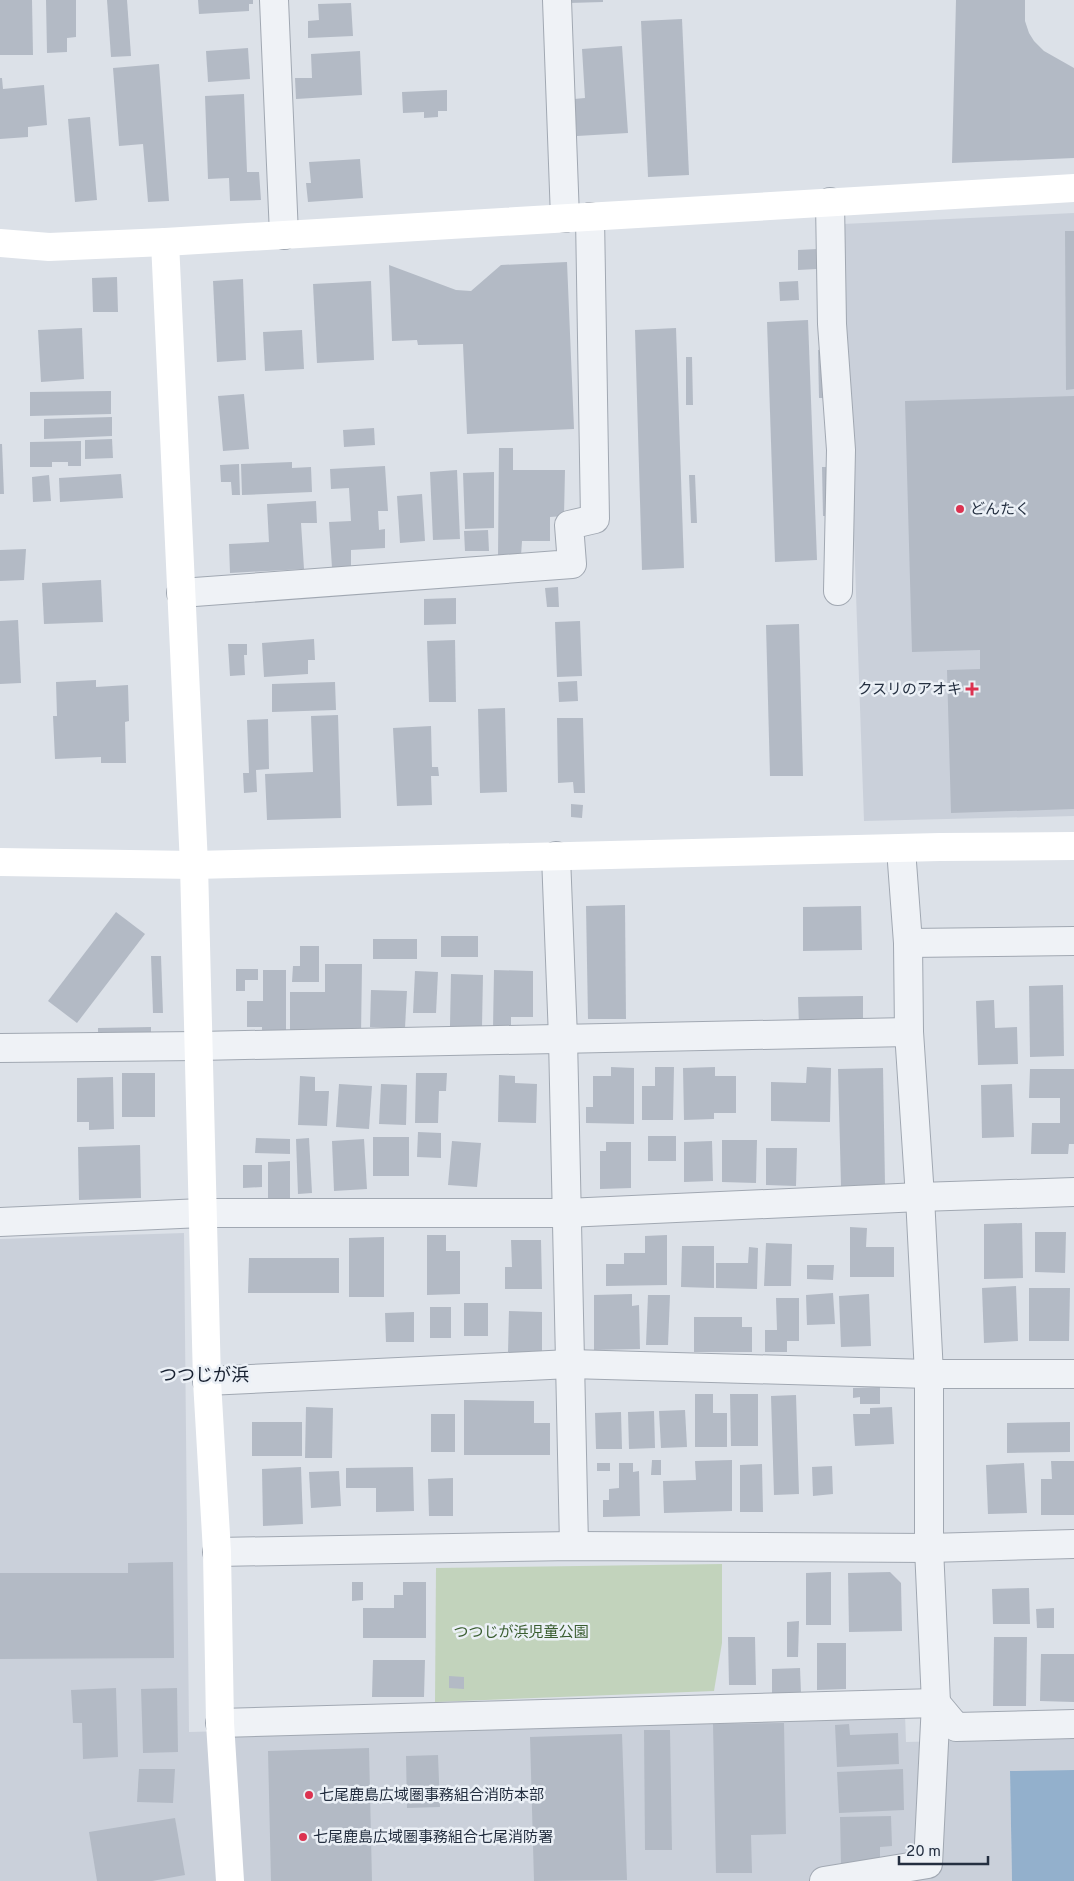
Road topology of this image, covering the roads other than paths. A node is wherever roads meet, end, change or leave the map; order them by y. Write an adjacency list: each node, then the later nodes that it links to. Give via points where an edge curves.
1 (274, 0): 6 (street)
2 (557, 0): 5 (street)
3 (1074, 188): 4 (street)
4 (830, 202): 5 (street); 9 (street, via 832,324 841,450)
5 (577, 218): 6 (street); 10 (street, via 595,519 569,525 572,564)
6 (284, 235): 7 (street)
7 (165, 242): 8 (street, via 49,247); 10 (street)
8 (0, 243)
9 (838, 591)
10 (182, 593): 15 (street)
11 (1074, 846): 12 (street)
12 (901, 849): 13 (street); 17 (street)
13 (556, 856): 15 (street); 19 (street)
14 (0, 862): 15 (street)
15 (194, 865): 20 (street)
16 (1074, 940): 17 (street)
17 (908, 943): 18 (street)
18 (909, 1032): 19 (street); 23 (street)
19 (562, 1038): 20 (street); 24 (street)
20 (198, 1046): 21 (street); 25 (street)
21 (0, 1048)
22 (1074, 1192): 23 (street)
23 (920, 1197): 24 (street); 28 (street)
24 (566, 1213): 25 (street); 27 (street)
25 (202, 1214): 26 (street); 30 (street)
26 (0, 1222)
27 (570, 1364): 28 (street); 30 (street); 32 (street)
28 (929, 1374): 29 (street); 33 (street)
29 (1074, 1374)
30 (207, 1381): 34 (street)
31 (1074, 1544): 33 (street)
32 (574, 1546): 33 (street); 34 (street)
33 (929, 1548): 35 (street)
34 (217, 1552): 36 (street)
35 (936, 1703): 36 (street); 37 (street, via 956,1727); 39 (street, via 928,1864)
36 (220, 1723): 38 (street)
37 (1074, 1724)
38 (230, 1881)
39 (824, 1881)

